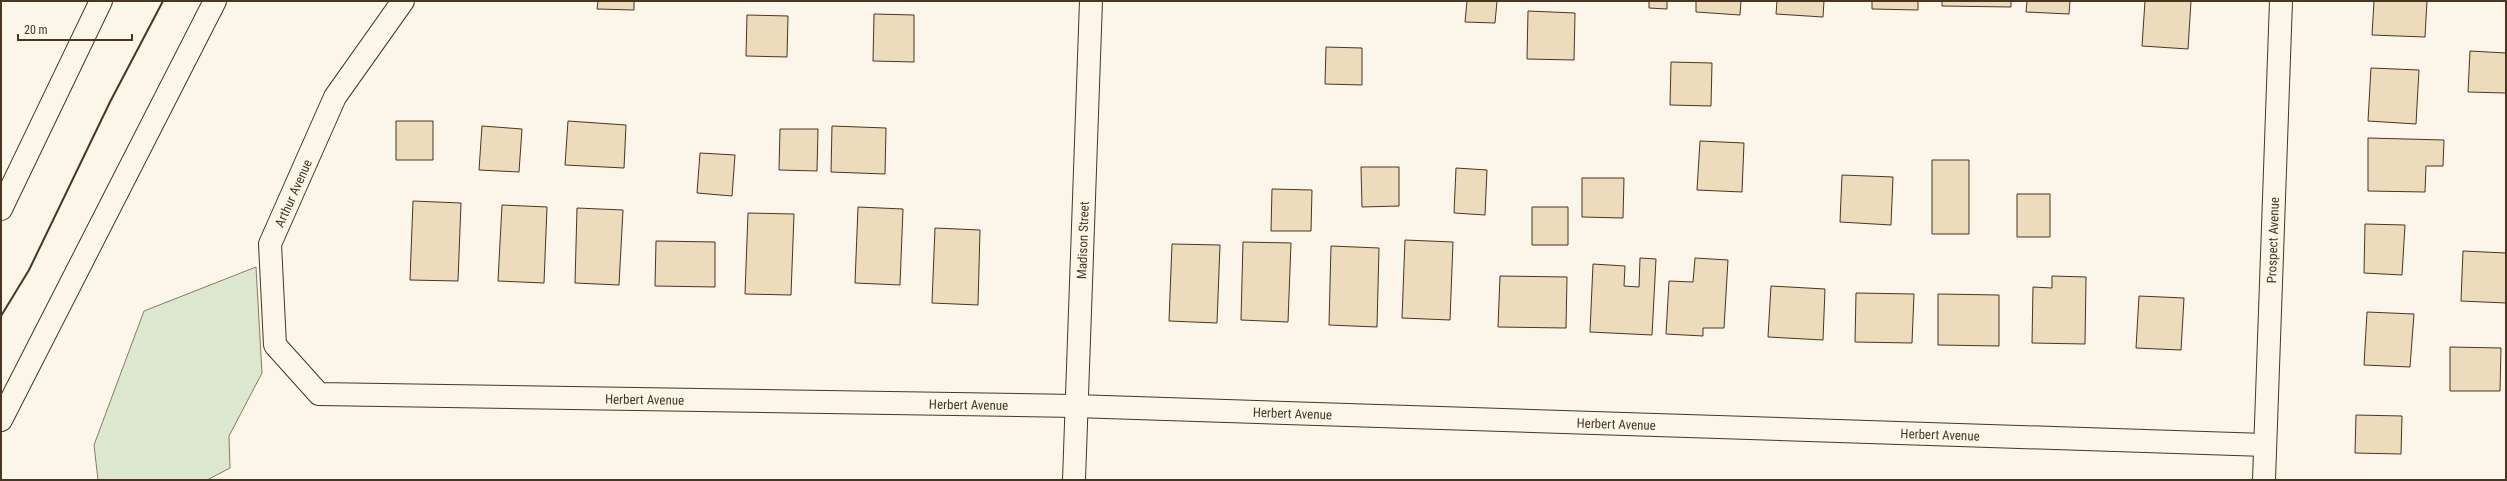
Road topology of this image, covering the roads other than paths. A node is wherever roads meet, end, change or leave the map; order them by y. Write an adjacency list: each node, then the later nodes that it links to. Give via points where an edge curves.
1 (101, 1): 6 (main road)
2 (215, 1): 9 (main road)
3 (403, 1): 7 (main road, Arthur Avenue, via 335,97 270,244 275,345)
4 (1091, 1): 8 (main road, Madison Street)
5 (2281, 1): 10 (main road, Prospect Avenue)
6 (1, 209)
7 (320, 394): 8 (main road, Herbert Avenue)
8 (1075, 406): 10 (main road, Herbert Avenue); 11 (main road, Madison Street)
9 (1, 420)
10 (2265, 445): 12 (main road, Prospect Avenue)
11 (1074, 480)
12 (2264, 480)

